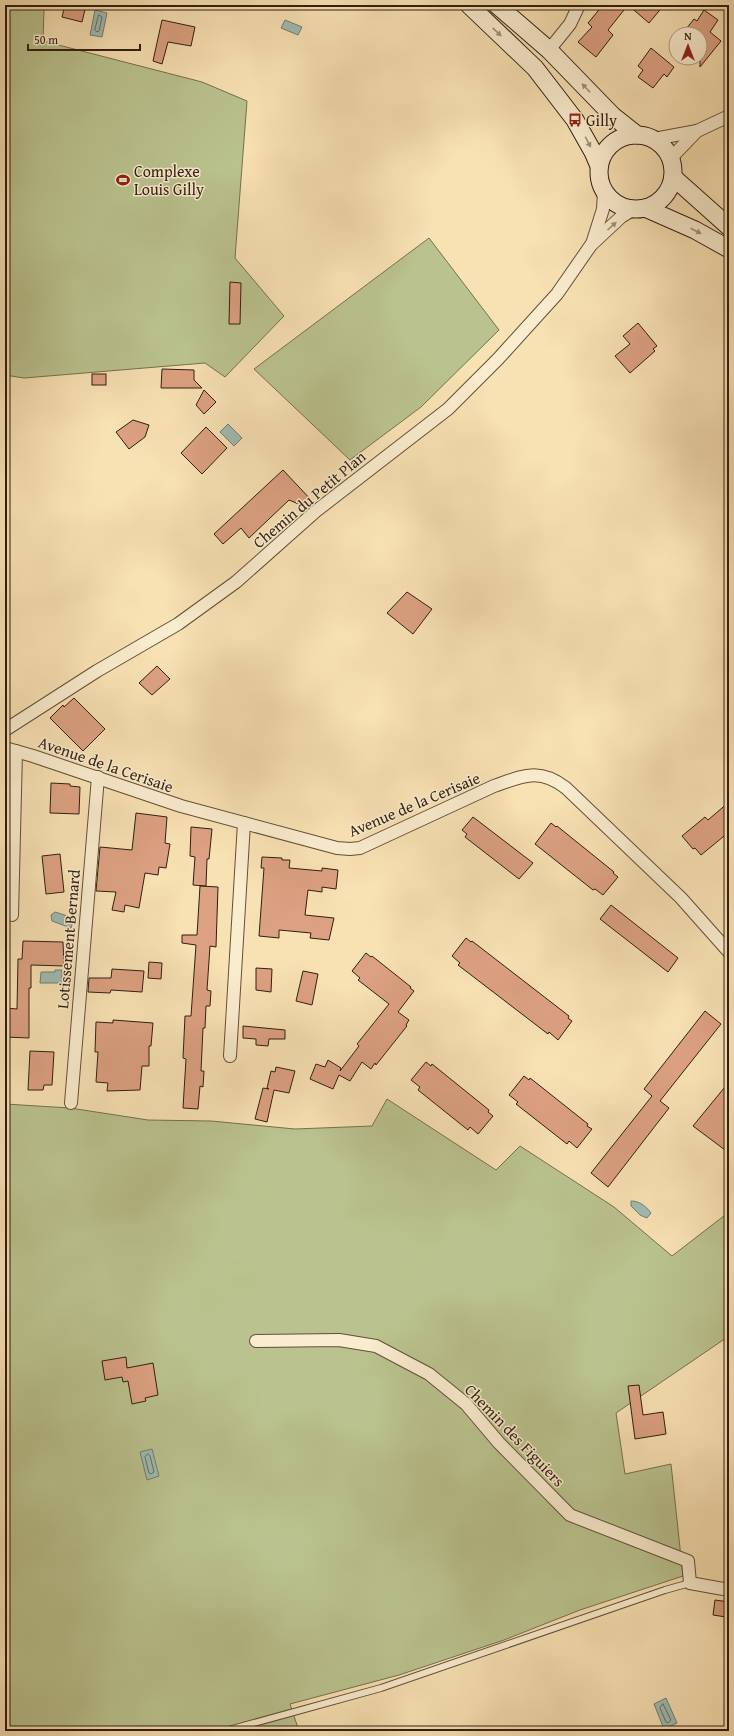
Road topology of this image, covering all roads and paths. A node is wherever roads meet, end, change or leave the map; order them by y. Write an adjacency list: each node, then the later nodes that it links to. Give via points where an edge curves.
1 (469, 5): 10 (main road, one-way to 10, via 535,68 575,120)
2 (497, 5): 4 (main road)
3 (579, 5): 4 (street, via 570,24)
4 (549, 50): 7 (main road, one-way to 4, via 613,116)
5 (729, 116): 6 (street)
6 (697, 131): 8 (street); 9 (street)
7 (637, 135): 8 (main road); 10 (main road, via 616,140 602,156)
8 (654, 139): 9 (main road, via 664,147)
9 (671, 158): 11 (main road)
10 (599, 166): 12 (main road, via 600,183)
11 (673, 177): 13 (main road, via 664,197 655,204); 14 (main road)
12 (604, 191): 13 (main road, via 617,204); 15 (street, Chemin du Petit Plan, via 603,209)
13 (640, 209): 15 (street, Chemin du Petit Plan, one-way to 13, via 622,217); 16 (main road, one-way to 16, via 695,230)
14 (729, 227)
15 (591, 245): 17 (street, Chemin du Petit Plan, via 557,294 448,409 316,511 236,582 185,620 96,671)
16 (729, 249)
17 (5, 730)
18 (11, 749): 19 (street, Avenue de la Cerisaie); 21 (street)
19 (98, 777): 20 (street, Avenue de la Cerisaie, via 181,806); 24 (street, Lotissement Bernard)
20 (244, 823): 22 (street, Avenue de la Cerisaie, via 350,850 360,848 494,786 517,778 543,775 566,788 656,873); 23 (street)
21 (12, 915)
22 (729, 952)
23 (230, 1056)
24 (71, 1103)
25 (256, 1341): 26 (street, Chemin des Figuiers, via 339,1340 376,1346 429,1374 466,1404 499,1443 570,1515 688,1561)
26 (690, 1583): 27 (street); 28 (lane, via 381,1688)
27 (729, 1590)
28 (225, 1731)

